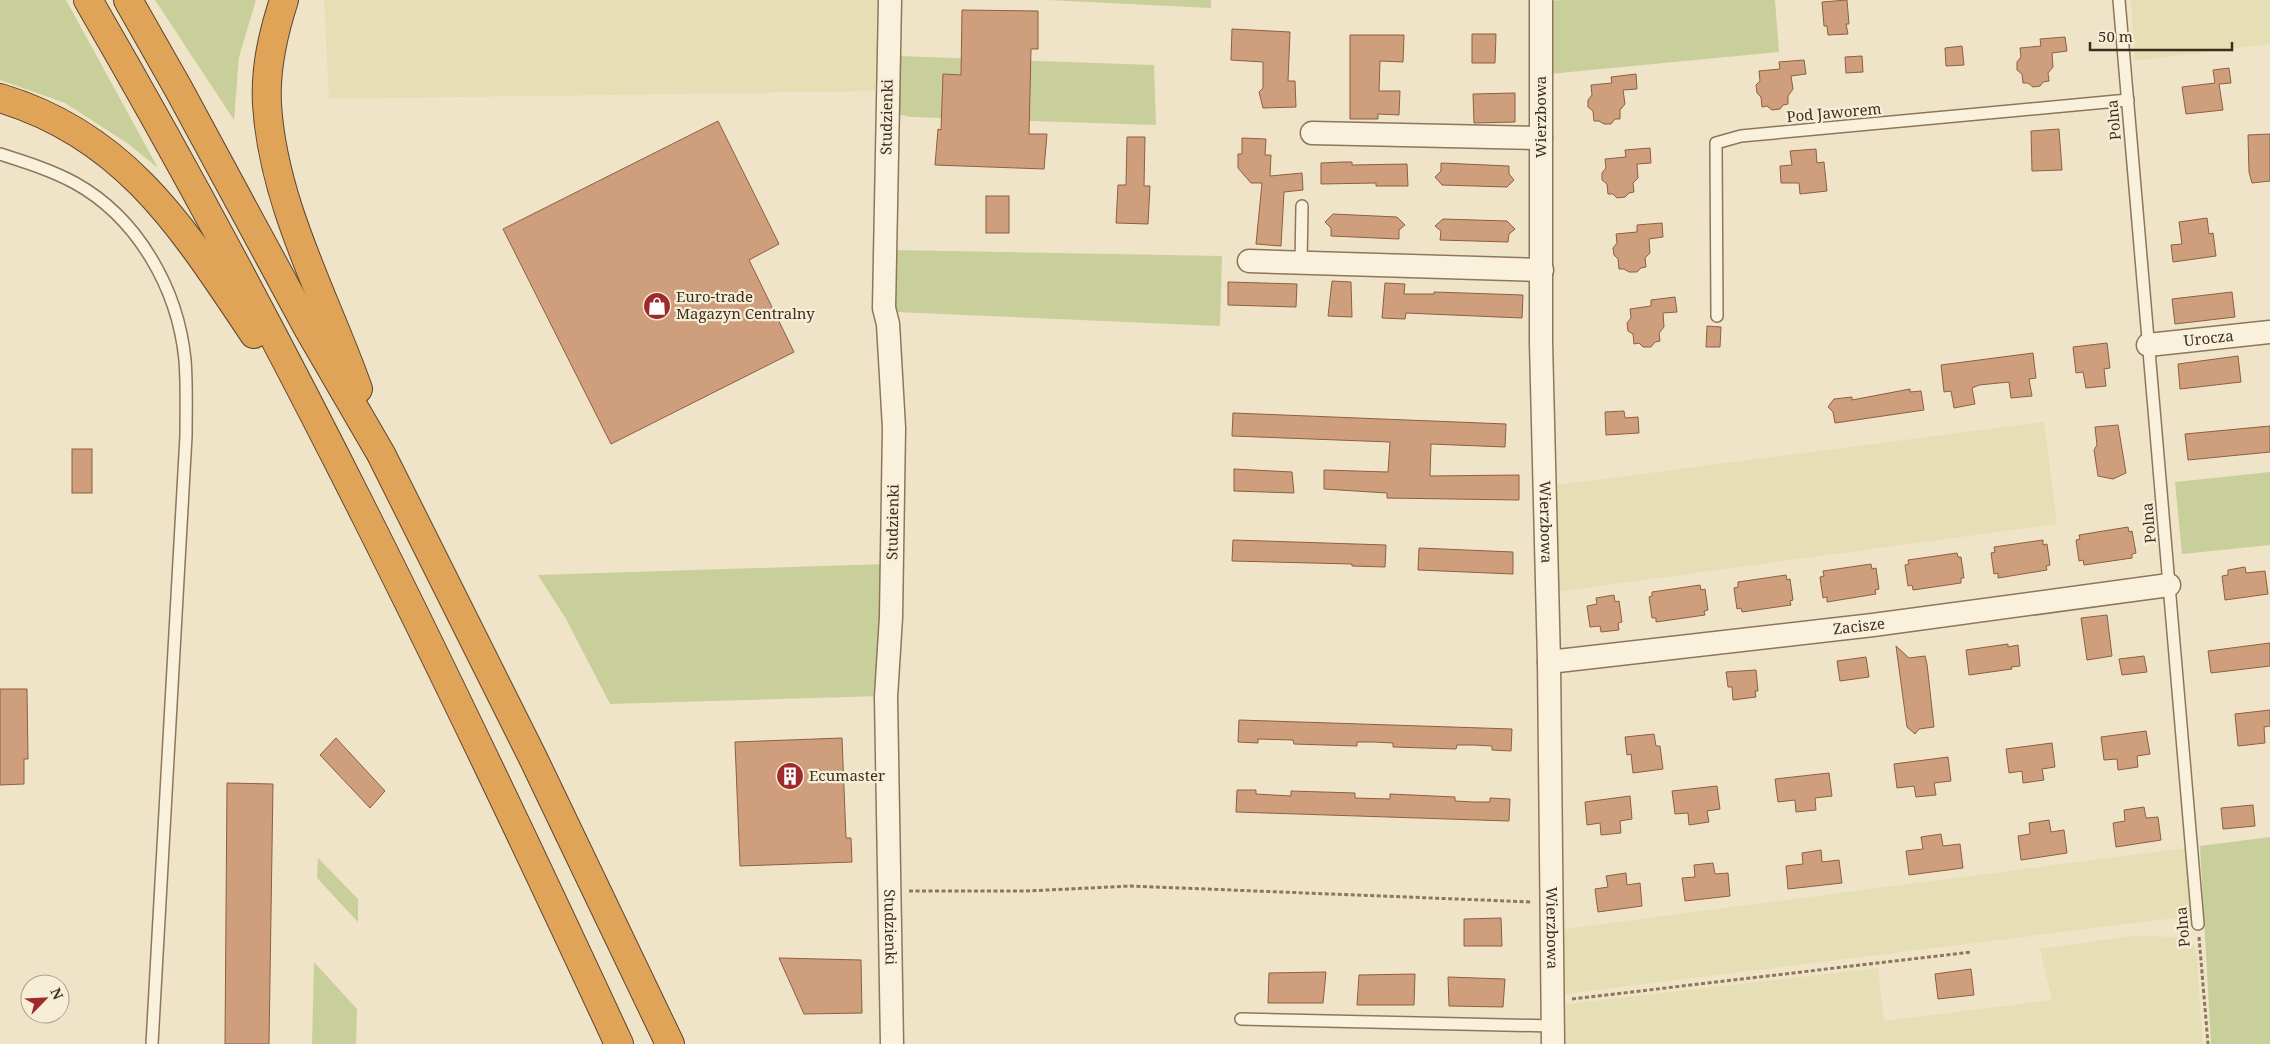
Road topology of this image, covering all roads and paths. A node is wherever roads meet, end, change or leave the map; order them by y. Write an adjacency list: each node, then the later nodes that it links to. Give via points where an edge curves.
1 (88, 0): 20 (highway, via 221,239)
2 (128, 0): 19 (highway)
3 (284, 0): 19 (highway, via 273,33 269,61 267,104 274,155 284,195 339,336)
4 (890, 0): 23 (street, Studzienki, via 884,308 888,324 894,428 886,697)
5 (1541, 0): 10 (street, Wierzbowa)
6 (2119, 0): 8 (lane, Polna)
7 (0, 98): 20 (highway, via 63,124 108,152 131,172 185,233)
8 (2128, 100): 16 (lane, Pod Jaworem, via 1741,136 1716,143); 18 (lane, Polna)
9 (1312, 133): 10 (street)
10 (1541, 138): 15 (street, Wierzbowa)
11 (0, 154): 30 (lane, via 76,183 117,216 133,233 162,276 182,340 187,387 186,436)
12 (1302, 206): 14 (lane)
13 (1248, 261): 14 (street)
14 (1301, 262): 15 (street)
15 (1542, 270): 22 (street, Wierzbowa)
16 (1717, 316)
17 (2270, 332): 18 (street, Urocza)
18 (2148, 345): 21 (lane, Polna)
19 (380, 454): 32 (highway, via 533,758)
20 (340, 463): 31 (highway)
21 (2169, 585): 22 (street, Zacisze, via 1873,625); 25 (lane, Polna)
22 (1549, 662): 24 (street, Wierzbowa)
23 (888, 892): 24 (path, via 1130,886); 33 (street, Studzienki)
24 (1551, 902): 27 (street, Wierzbowa)
25 (2198, 924): 34 (path, Polna)
26 (1972, 952): 27 (path)
27 (1552, 1001): 29 (street, Wierzbowa)
28 (1241, 1019): 29 (lane)
29 (1553, 1035)
30 (152, 1044)
31 (619, 1044)
32 (670, 1044)
33 (892, 1044)
34 (2208, 1044)

